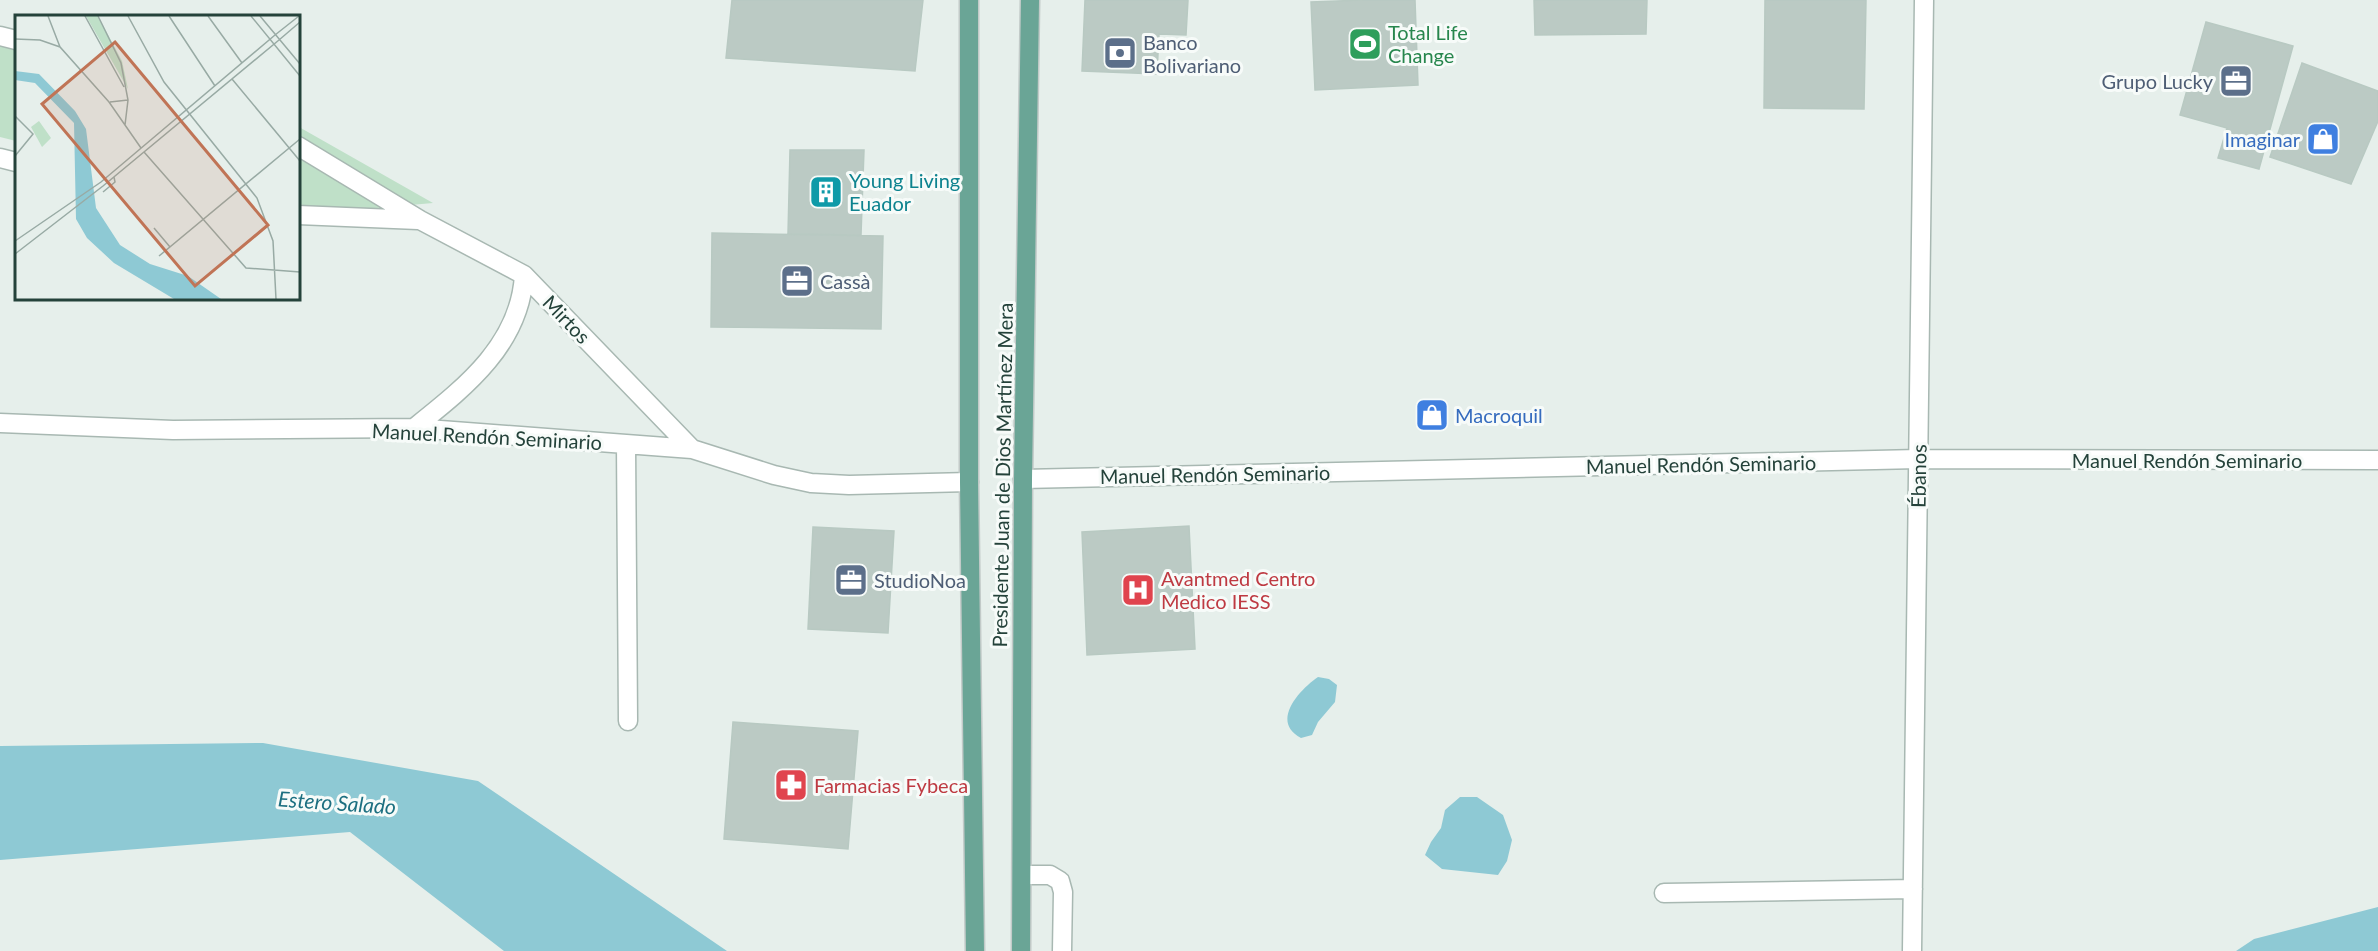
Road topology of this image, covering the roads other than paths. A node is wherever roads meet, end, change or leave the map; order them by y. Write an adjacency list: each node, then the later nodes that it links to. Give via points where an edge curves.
1 (969, 0): 19 (main road, Presidente Juan de Dios Martínez Mera)
2 (1030, 0): 18 (main road, Presidente Juan de Dios Martínez Mera)
3 (1924, 0): 16 (street, Ébanos)
4 (0, 36): 5 (street)
5 (15, 40)
6 (300, 147): 10 (street, Mirtos)
7 (0, 158): 8 (street)
8 (15, 162)
9 (300, 215): 10 (street, Mirtos)
10 (420, 220): 11 (street, Mirtos)
11 (524, 275): 13 (street, via 515,318 489,361); 15 (street, Mirtos)
12 (0, 423): 13 (street, Manuel Rendón Seminario, via 172,430)
13 (414, 429): 14 (street, Manuel Rendón Seminario)
14 (626, 444): 15 (street, Manuel Rendón Seminario); 20 (street)
15 (692, 449): 19 (street, Manuel Rendón Seminario, via 811,483)
16 (1918, 459): 17 (street, Manuel Rendón Seminario); 18 (street, Manuel Rendón Seminario); 22 (street, Ébanos)
17 (2378, 460)
18 (1023, 478): 21 (main road, Presidente Juan de Dios Martínez Mera)
19 (969, 482): 24 (main road, Presidente Juan de Dios Martínez Mera)
20 (628, 721)
21 (1022, 875): 25 (main road, Presidente Juan de Dios Martínez Mera); 26 (street, via 1050,875 1060,881)
22 (1913, 889): 23 (street); 27 (street, Ébanos)
23 (1664, 893)
24 (975, 951)
25 (1021, 951)
26 (1062, 951)
27 (1912, 951)

